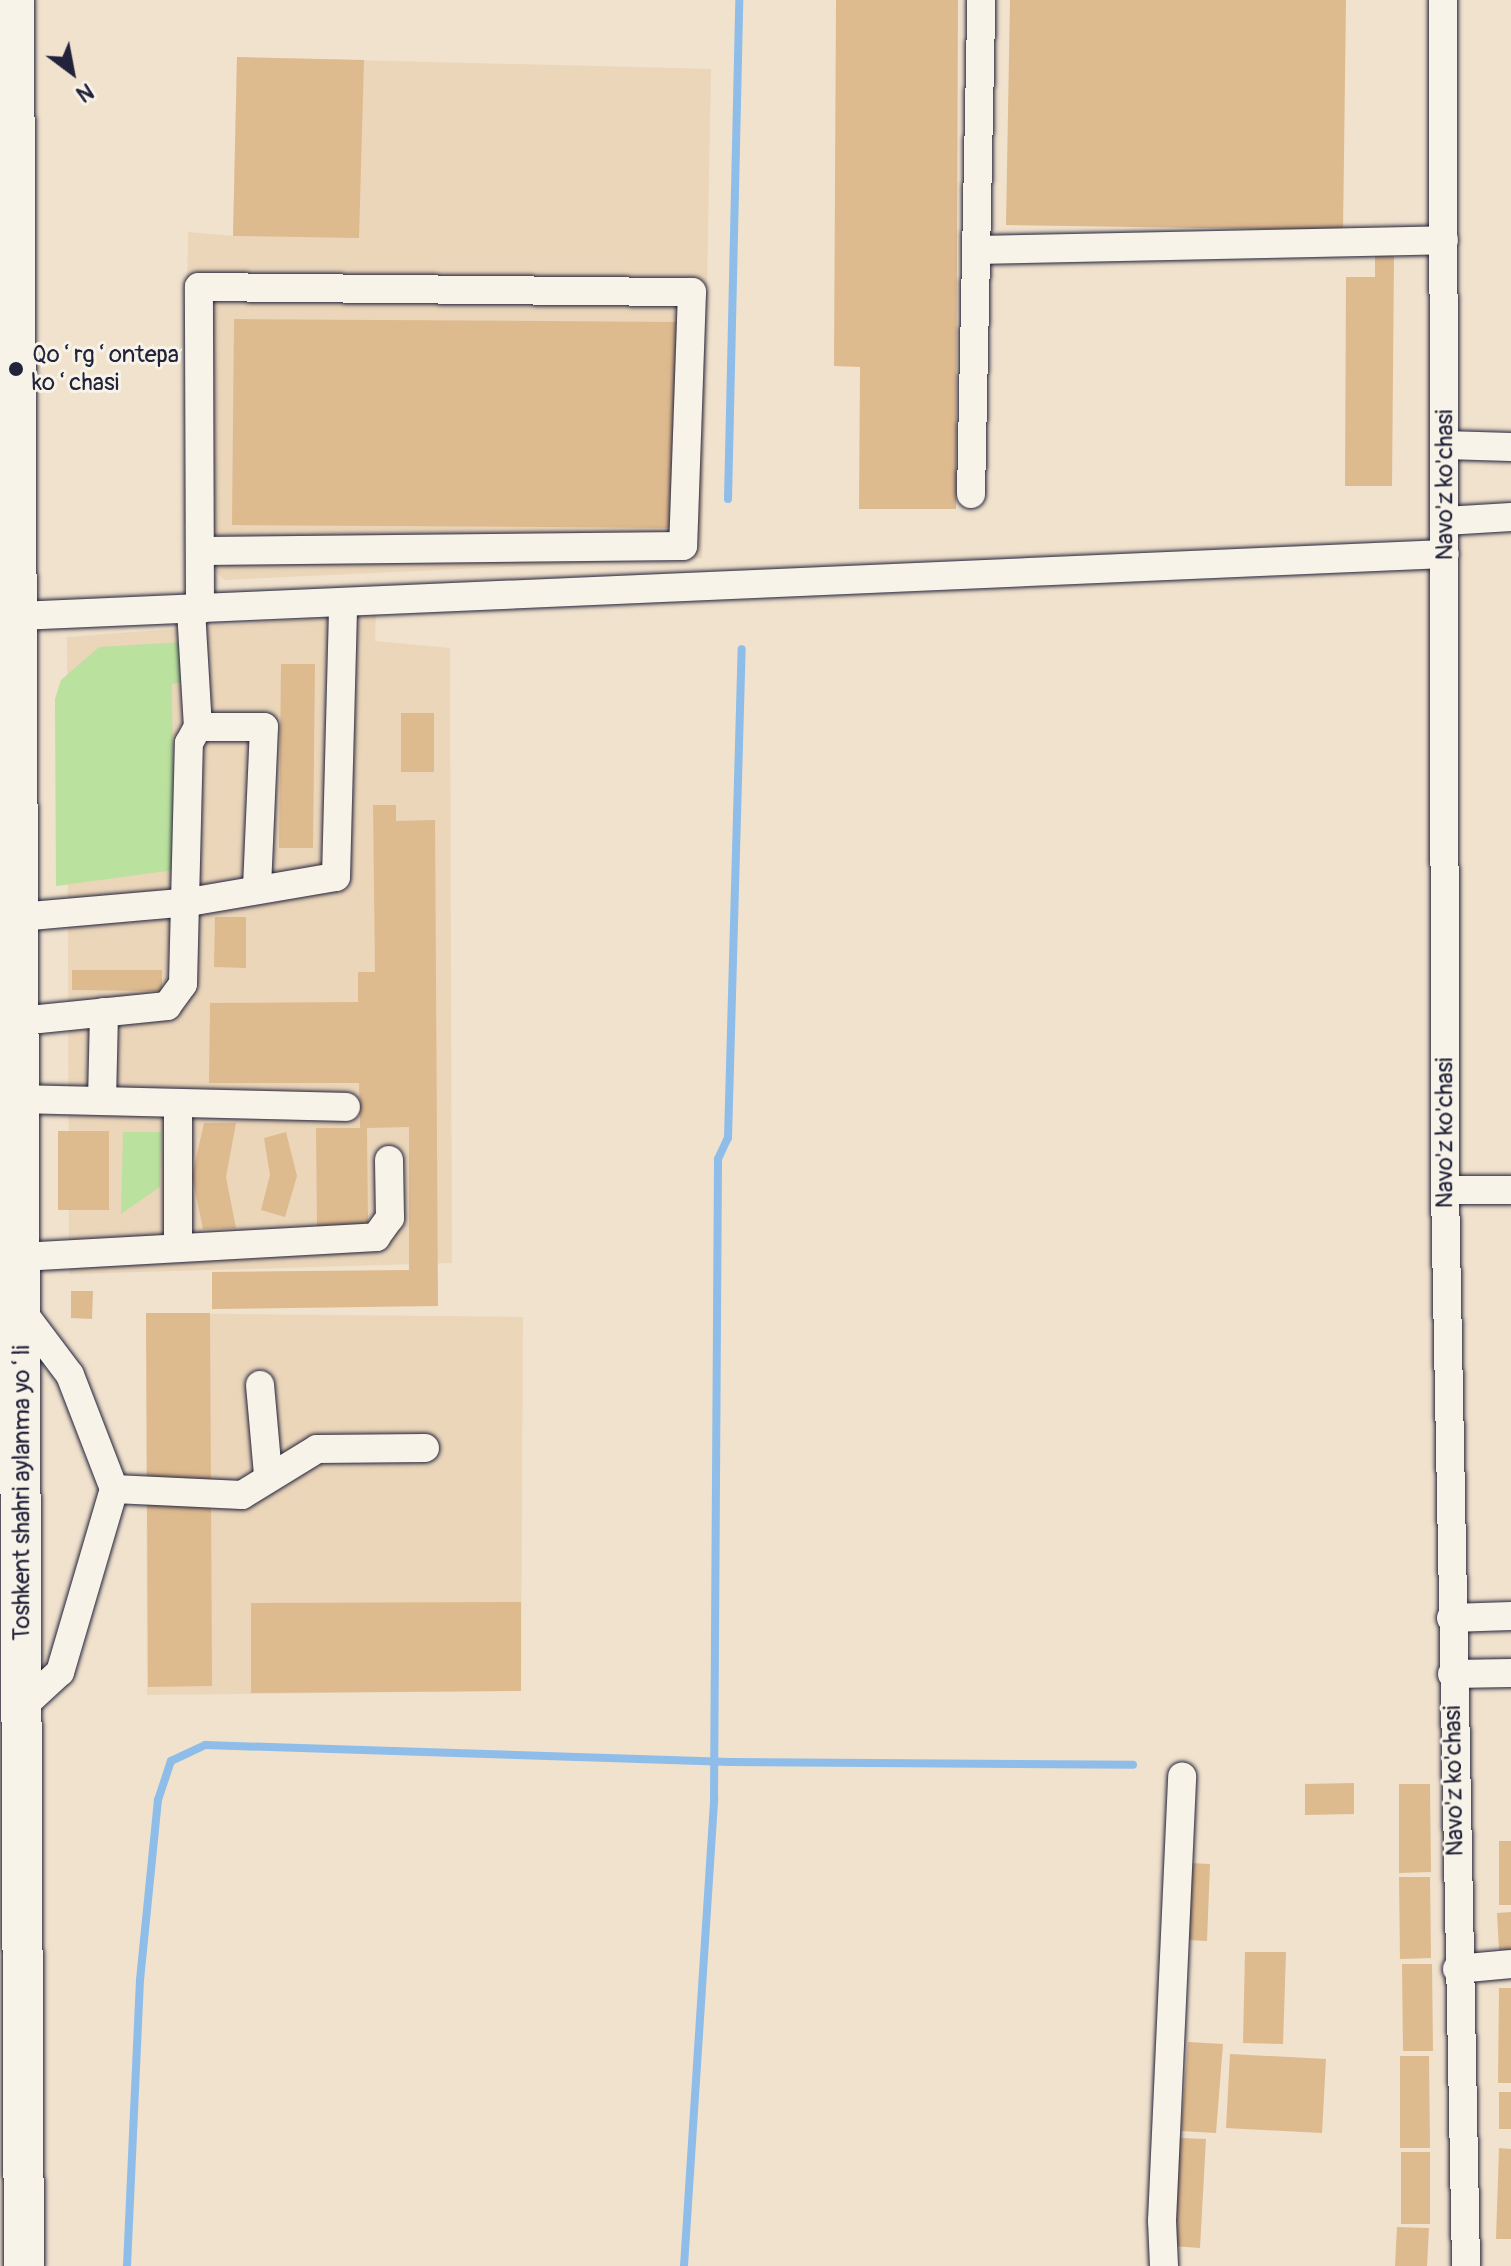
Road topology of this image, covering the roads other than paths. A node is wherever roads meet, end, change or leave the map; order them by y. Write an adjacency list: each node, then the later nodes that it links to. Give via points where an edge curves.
1 (14, 0): 15 (highway, Toshkent shahri aylanma yoʻli)
2 (981, 0): 5 (street)
3 (1443, 0): 4 (street, Navo'z ko'chasi)
4 (1444, 240): 5 (street); 6 (street, Navo'z ko'chasi)
5 (978, 250): 8 (street)
6 (1445, 445): 7 (street); 10 (street, Navo'z ko'chasi)
7 (1511, 447)
8 (971, 494)
9 (1511, 517): 10 (street)
10 (1445, 521): 12 (street, Navo'z ko'chasi)
11 (204, 551): 11 (street, via 199,287 692,292 683,546); 14 (street)
12 (1445, 554): 13 (street); 27 (street, Navo'z ko'chasi)
13 (343, 605): 14 (street); 17 (street, via 336,877)
14 (196, 610): 15 (street); 16 (street)
15 (18, 616): 19 (highway, Toshkent shahri aylanma yoʻli)
16 (198, 727): 17 (street, via 264,727); 18 (street, via 189,743)
17 (257, 890): 18 (street)
18 (189, 902): 19 (street); 20 (street, via 183,984 167,1006)
19 (19, 917): 21 (highway, Toshkent shahri aylanma yoʻli)
20 (104, 1012): 21 (street); 23 (street)
21 (20, 1021): 22 (highway, Toshkent shahri aylanma yoʻli)
22 (20, 1099): 23 (street); 30 (highway, Toshkent shahri aylanma yoʻli)
23 (102, 1101): 24 (street)
24 (178, 1103): 25 (street); 29 (street)
25 (346, 1107)
26 (389, 1160): 29 (street, via 390,1218 376,1237)
27 (1445, 1190): 28 (street); 37 (street, Navo'z ko'chasi)
28 (1511, 1190)
29 (178, 1248): 30 (street)
30 (21, 1257): 31 (highway, Toshkent shahri aylanma yoʻli)
31 (21, 1310): 35 (street, via 70,1375); 40 (highway, Toshkent shahri aylanma yoʻli)
32 (260, 1385): 34 (street)
33 (425, 1448): 34 (street, via 317,1449)
34 (268, 1475): 35 (street, via 242,1495)
35 (114, 1489): 40 (street, via 60,1672)
36 (1511, 1616): 37 (street)
37 (1451, 1618): 39 (street, Navo'z ko'chasi)
38 (1511, 1673): 39 (street)
39 (1452, 1674): 43 (street, Navo'z ko'chasi)
40 (22, 1707): 44 (highway, Toshkent shahri aylanma yoʻli)
41 (1182, 1776): 46 (street)
42 (1511, 1964): 43 (street)
43 (1457, 1969): 47 (street, Navo'z ko'chasi)
44 (12, 2118): 45 (highway, Toshkent shahri aylanma yoʻli)
45 (24, 2266)
46 (1164, 2266)
47 (1466, 2266)

